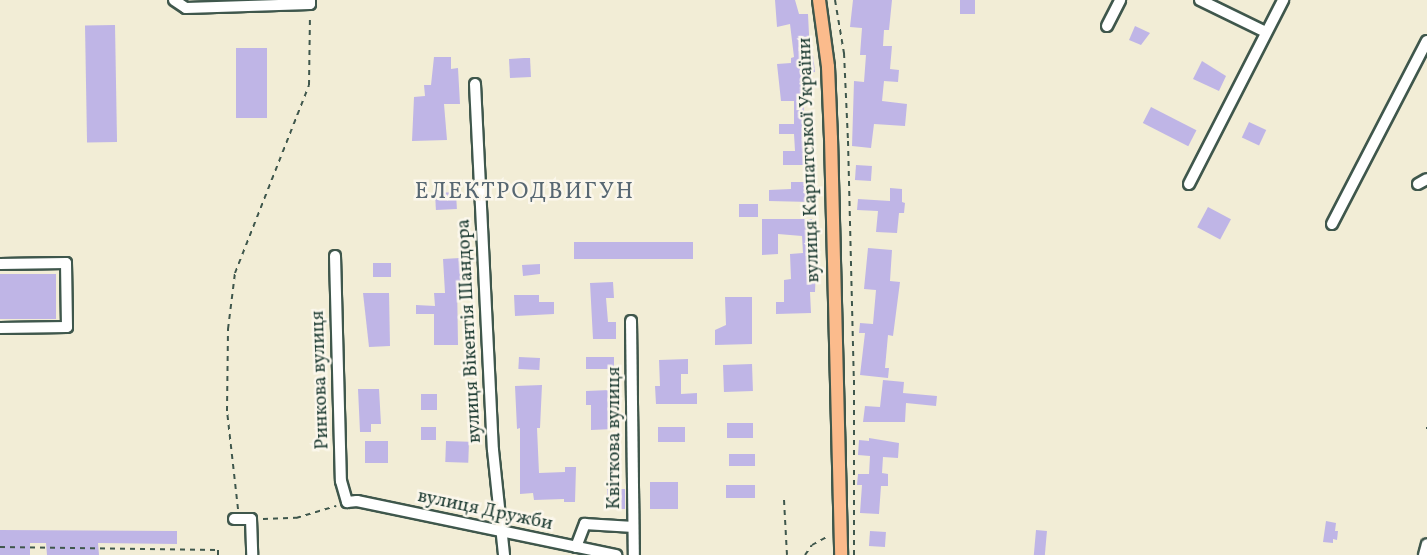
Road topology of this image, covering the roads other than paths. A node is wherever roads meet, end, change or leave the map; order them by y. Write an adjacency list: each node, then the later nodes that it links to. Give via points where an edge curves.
1 (174, 0): 6 (street, via 186,8)
2 (819, 0): 27 (main road, вулиця Карпатської України, via 828,67)
3 (1120, 0): 7 (street)
4 (1200, 0): 8 (street)
5 (1283, 0): 8 (street)
6 (310, 2)
7 (1107, 26)
8 (1266, 32): 11 (street)
9 (1427, 41): 12 (street)
10 (475, 84): 20 (street, вулиця Вікентія Шандора, via 493,450)
11 (1189, 184)
12 (1332, 224)
13 (335, 256): 17 (street, Ринкова вулиця, via 341,481)
14 (0, 264): 16 (street, via 66,263 67,327)
15 (631, 321): 19 (street, Квіткова вулиця)
16 (0, 328)
17 (347, 502): 20 (street, вулиця Дружби, via 357,500)
18 (237, 519): 23 (street, via 251,519)
19 (633, 527): 22 (street, via 585,524); 26 (street, Квіткова вулиця)
20 (503, 533): 22 (street, вулиця Дружби); 24 (street, вулиця Вікентія Шандора)
21 (1427, 544): 28 (street)
22 (576, 547): 25 (street, вулиця Дружби)
23 (252, 555)
24 (504, 555)
25 (616, 555)
26 (634, 555)
27 (841, 555)
28 (1424, 555)

